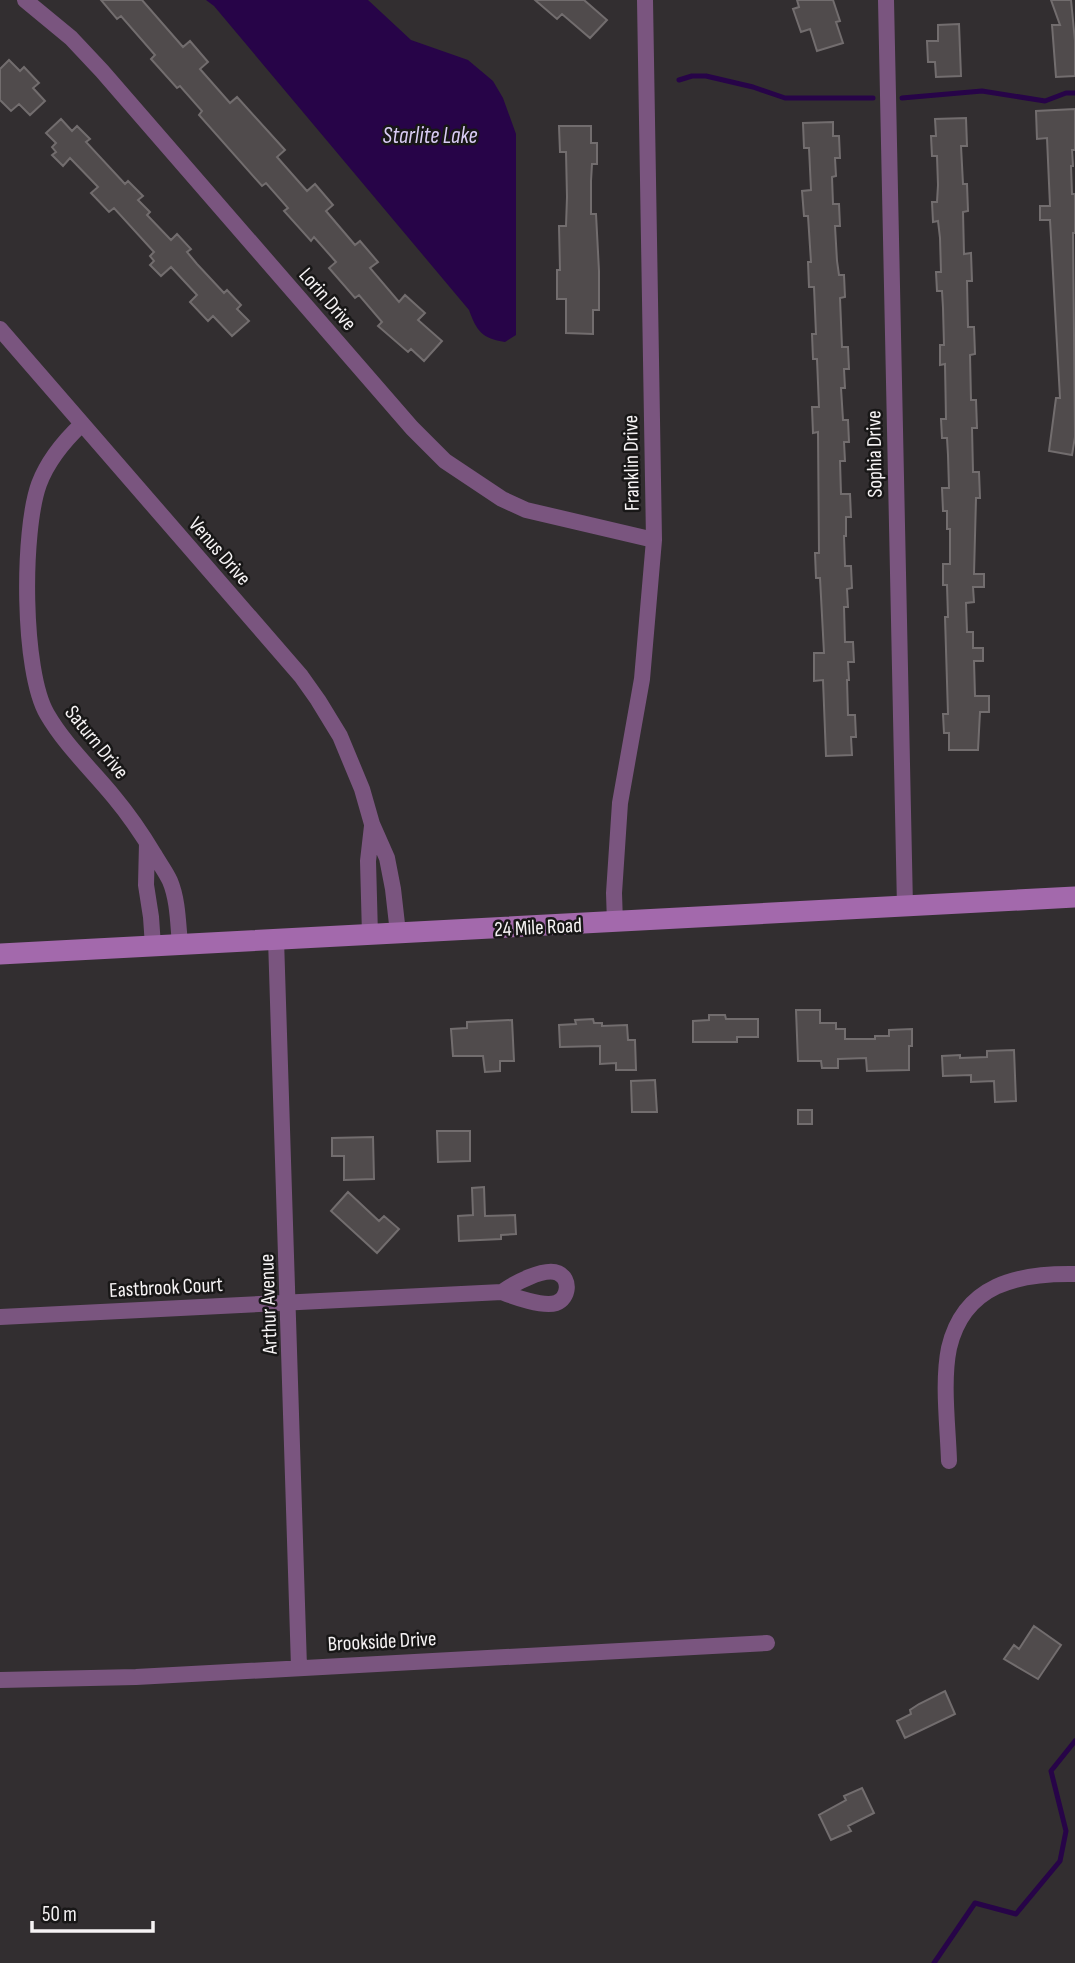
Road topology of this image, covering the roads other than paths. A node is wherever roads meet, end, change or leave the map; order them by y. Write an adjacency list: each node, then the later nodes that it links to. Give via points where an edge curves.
1 (24, 0): 6 (street, Lorin Drive, via 71,38 102,71 445,461 526,510)
2 (645, 0): 6 (street, Franklin Drive)
3 (886, 0): 10 (street, Sophia Drive)
4 (0, 329): 5 (street, Venus Drive)
5 (82, 424): 7 (street, Venus Drive, via 301,676 340,736); 8 (street, Saturn Drive, via 52,457 32,512 28,547 34,679 39,699 61,734)
6 (654, 540): 11 (street, Franklin Drive, via 642,679 620,803)
7 (372, 824): 12 (street, Venus Drive, via 387,858); 13 (street, Venus Drive)
8 (147, 842): 15 (street, Saturn Drive, via 171,882); 16 (street)
9 (1075, 897): 10 (street, 24 Mile Road)
10 (905, 906): 11 (street, 24 Mile Road)
11 (615, 923): 12 (street, 24 Mile Road)
12 (398, 933): 13 (street, 24 Mile Road)
13 (370, 935): 14 (street, 24 Mile Road)
14 (276, 939): 15 (street, 24 Mile Road); 20 (street, Arthur Avenue)
15 (180, 944): 16 (street, 24 Mile Road)
16 (153, 946): 17 (street, 24 Mile Road)
17 (0, 954)
18 (1075, 1274): 22 (street, via 1015,1279 996,1286 968,1310 954,1335 947,1366)
19 (502, 1292): 20 (street, Eastbrook Court)
20 (289, 1302): 21 (street, Eastbrook Court); 24 (street, Arthur Avenue)
21 (0, 1317)
22 (949, 1461)
23 (767, 1643): 24 (street, Brookside Drive)
24 (299, 1667): 25 (street, Brookside Drive)
25 (0, 1681)

